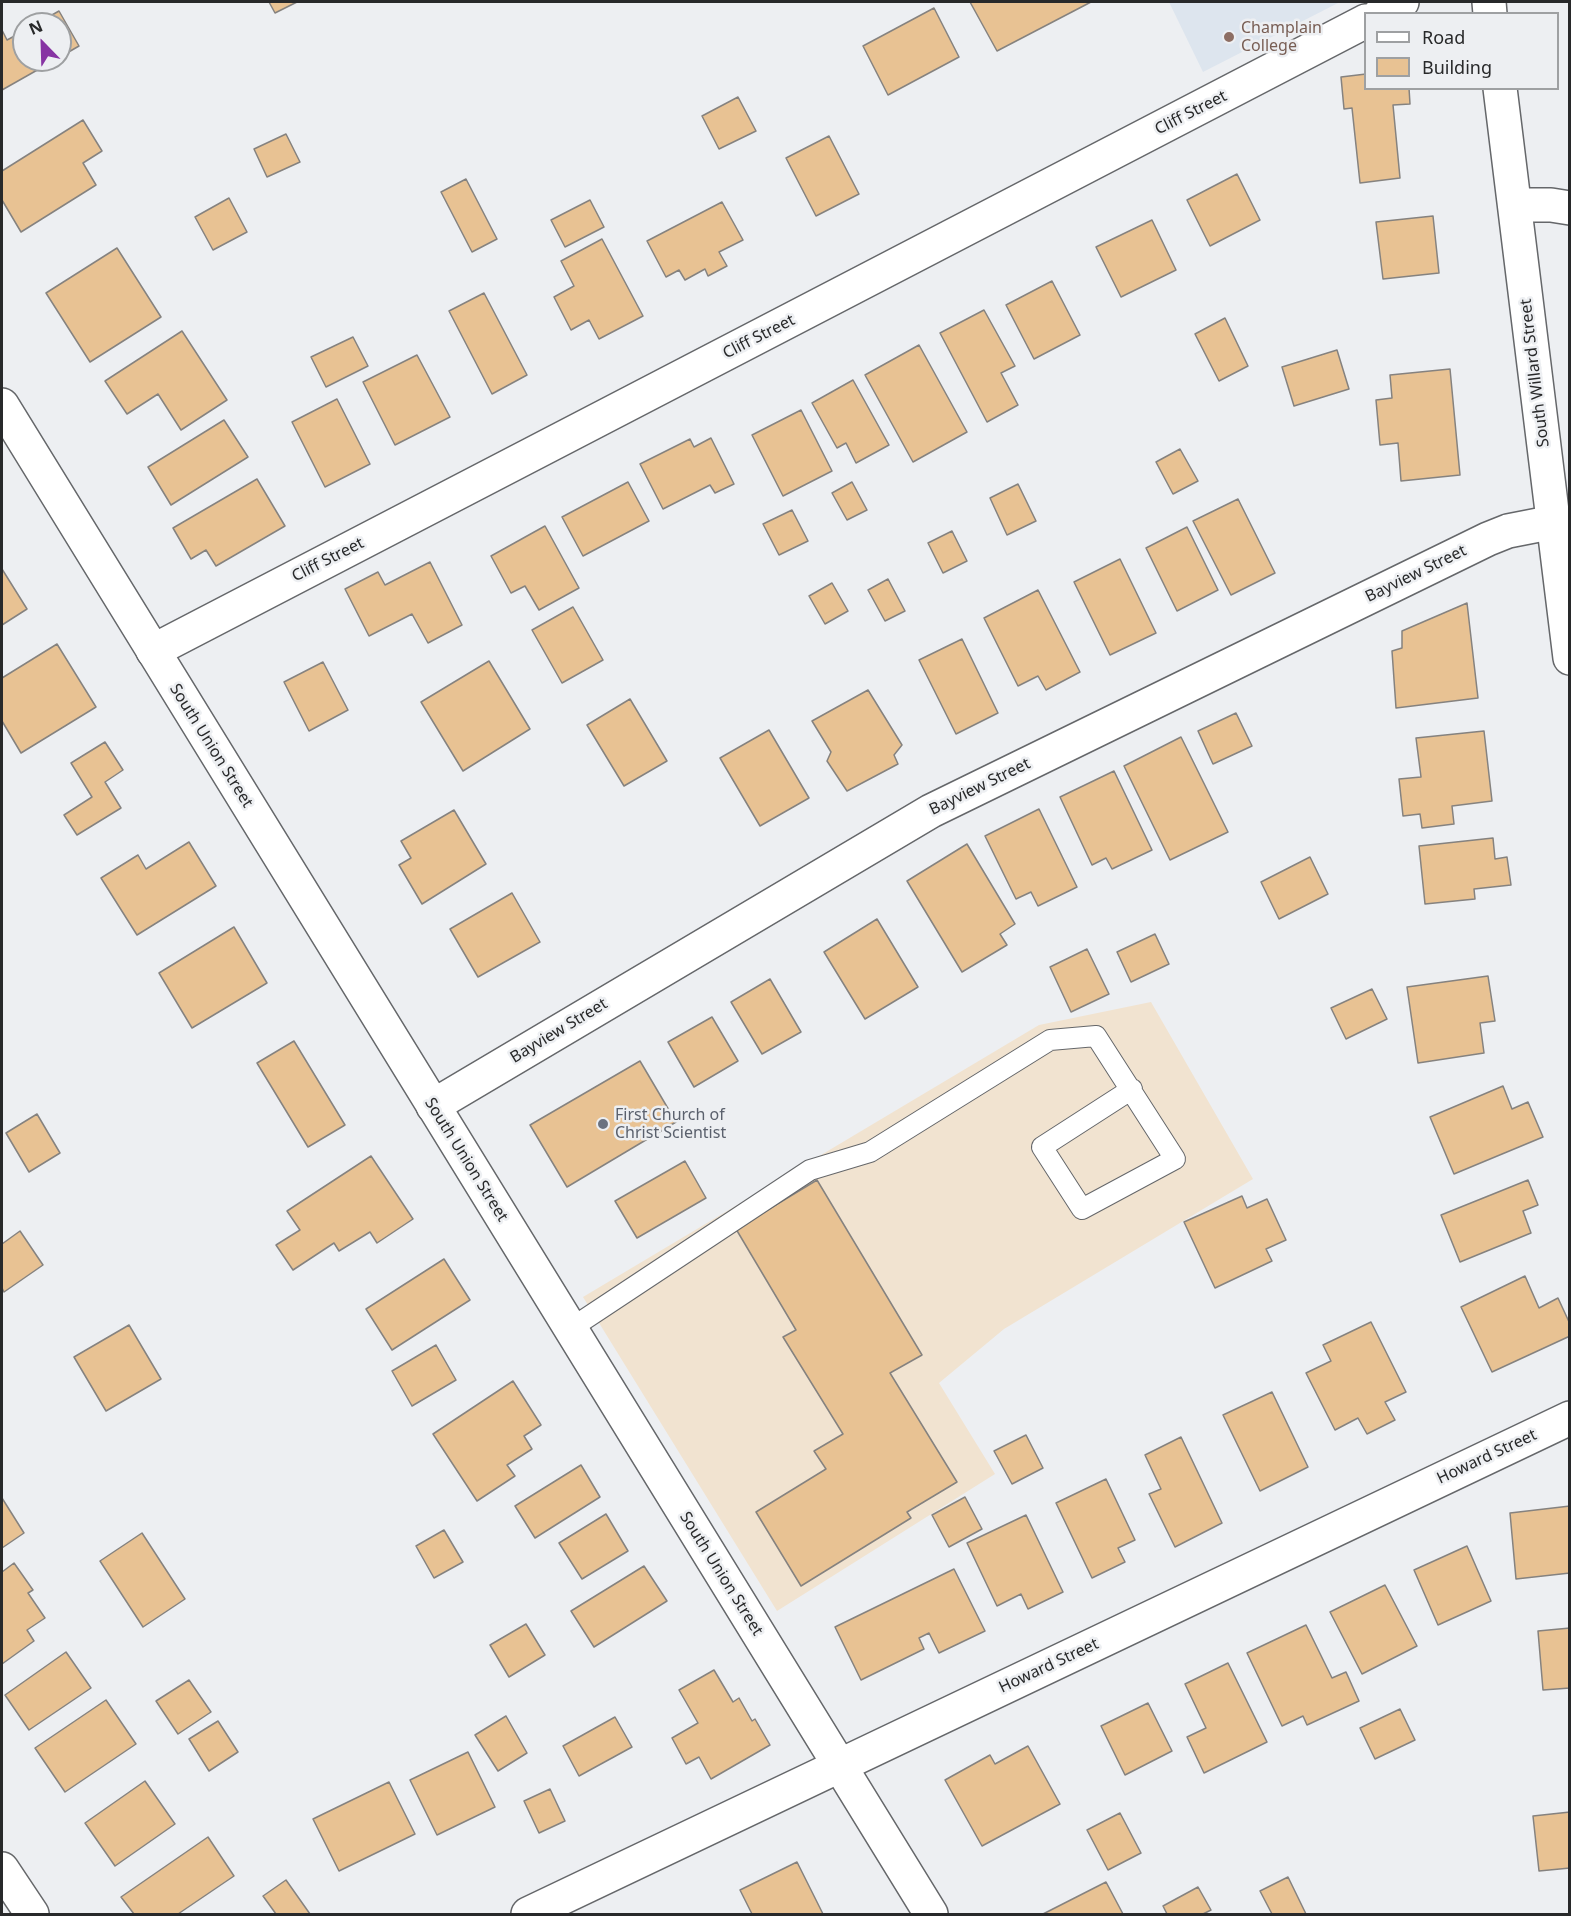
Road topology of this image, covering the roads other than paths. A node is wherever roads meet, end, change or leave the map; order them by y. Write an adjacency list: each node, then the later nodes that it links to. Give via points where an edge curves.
1 (1402, 2): 2 (street)
2 (1384, 12)
3 (1364, 22): 9 (street, Cliff Street)
4 (1500, 90): 5 (street, South Willard Street)
5 (1515, 205): 6 (street); 8 (street, South Willard Street)
6 (1569, 208)
7 (2, 405): 9 (street, South Union Street)
8 (1554, 522): 10 (street, South Willard Street); 12 (street, Bayview Street, via 1488,539 931,810)
9 (153, 651): 12 (street, South Union Street)
10 (1569, 658)
11 (1132, 1089): 11 (lane, via 1175,1159 1082,1209 1042,1147); 13 (lane, via 1096,1036 1050,1040 870,1152 810,1170)
12 (433, 1106): 13 (street, South Union Street)
13 (570, 1329): 15 (street, South Union Street)
14 (1569, 1418): 15 (street, Howard Street)
15 (839, 1767): 18 (street, Howard Street); 19 (street, South Union Street)
16 (2, 1869): 17 (street)
17 (32, 1914)
18 (528, 1914)
19 (932, 1914)

